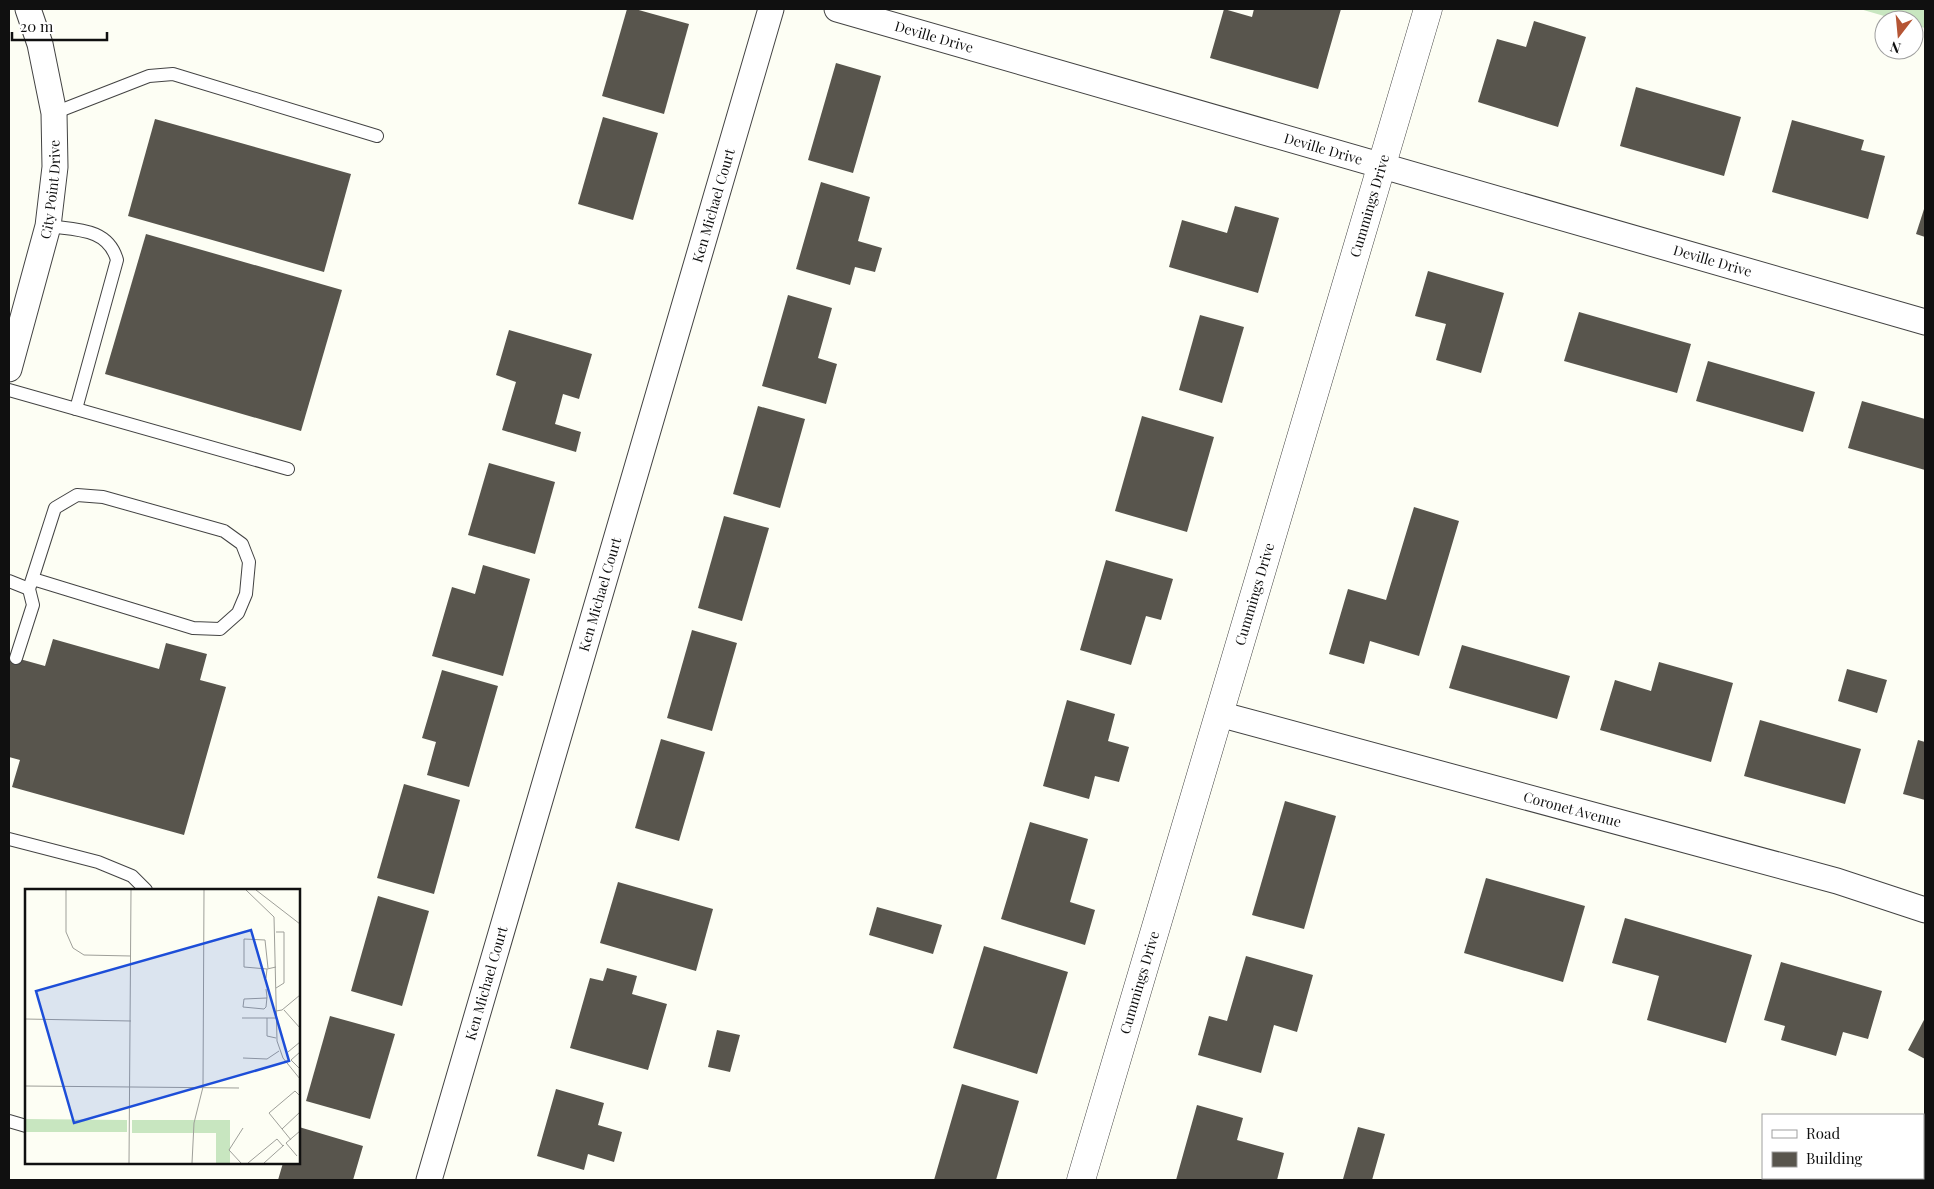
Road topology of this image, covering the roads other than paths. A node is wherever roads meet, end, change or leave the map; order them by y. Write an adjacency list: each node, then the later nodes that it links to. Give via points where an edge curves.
1 (28, 9): 5 (street, City Point Drive, via 40,44)
2 (771, 9): 23 (street, Ken Michael Court)
3 (837, 9): 7 (street, Deville Drive)
4 (1428, 9): 7 (street, Cummings Drive)
5 (54, 113): 6 (lane, via 149,76 173,74); 8 (street, City Point Drive, via 55,167)
6 (376, 136)
7 (1381, 164): 9 (street, Deville Drive); 17 (street, Cummings Drive)
8 (48, 226): 10 (street, City Point Drive); 12 (lane, via 96,234 113,246 117,260)
9 (1925, 322)
10 (9, 369)
11 (9, 390): 12 (lane)
12 (76, 409): 13 (lane)
13 (288, 469)
14 (9, 581): 15 (lane)
15 (31, 584): 15 (lane, via 55,508 77,495 103,496 224,531 242,544 249,562 246,594 238,613 220,629 193,628); 16 (lane, via 32,605)
16 (16, 658)
17 (1219, 714): 20 (street, Coronet Avenue, via 1837,881); 24 (street, Cummings Drive)
18 (9, 839): 19 (lane, via 98,862 132,876)
19 (145, 889)
20 (1925, 910)
21 (9, 1121): 22 (lane)
22 (25, 1126)
23 (429, 1180)
24 (1081, 1180)

